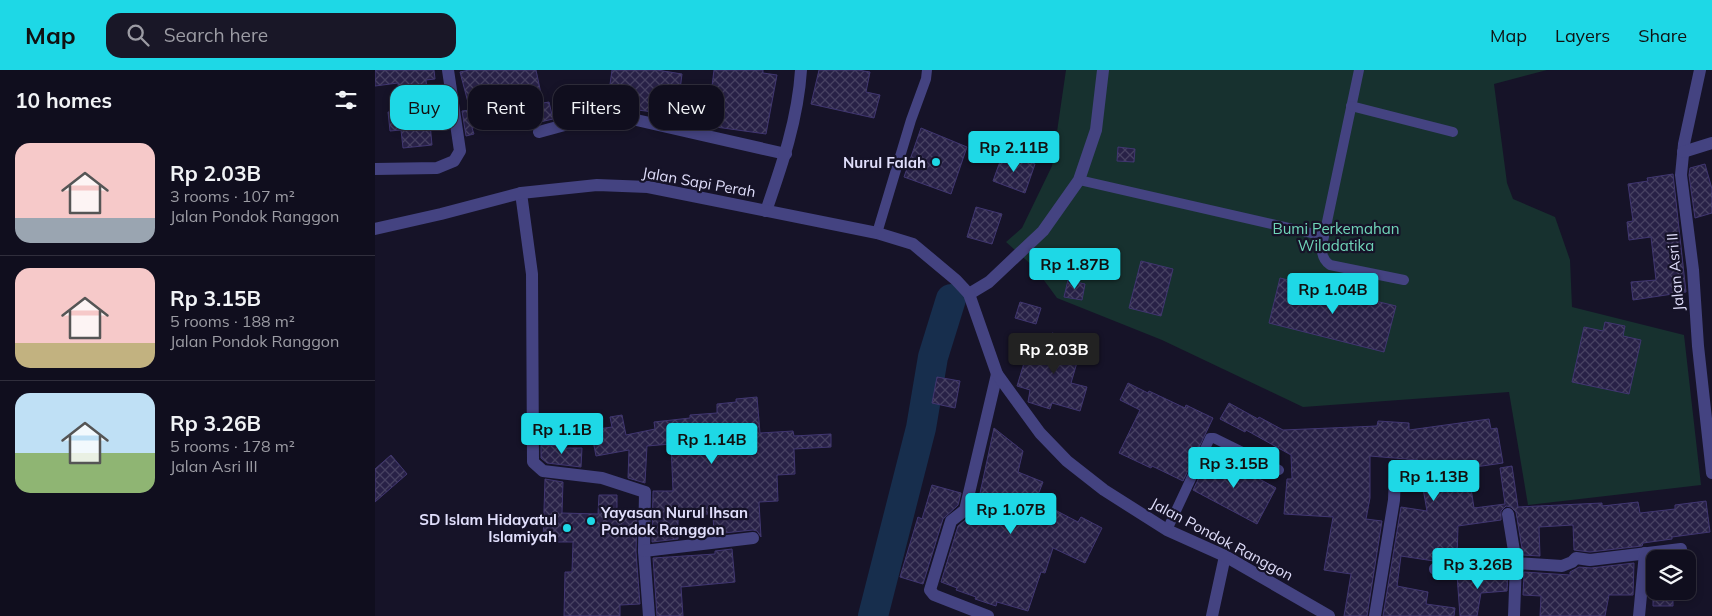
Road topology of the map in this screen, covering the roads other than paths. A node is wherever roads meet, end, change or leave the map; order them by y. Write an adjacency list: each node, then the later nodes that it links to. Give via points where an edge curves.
1 (448, 70): 13 (street, via 460,151 454,161 437,168)
2 (801, 70): 12 (street)
3 (927, 70): 18 (lane)
4 (1103, 70): 14 (street, via 1096,130)
5 (1359, 70): 7 (lane)
6 (1700, 70): 11 (street, Jalan Asri II)
7 (1351, 106): 9 (lane); 19 (lane)
8 (539, 132): 12 (street, via 583,120 632,119)
9 (1453, 132)
10 (1712, 143): 11 (street)
11 (1683, 152): 24 (street, Jalan Asri II, via 1681,174)
12 (786, 154): 16 (street)
13 (375, 169)
14 (1079, 180): 19 (lane); 21 (street, via 1043,231 989,282)
15 (521, 193): 16 (street, Jalan Sapi Perah, via 597,185 648,187); 17 (street, Jalan Sapi Perah); 30 (street, via 532,274 533,462 543,471 602,478 645,492)
16 (766, 211): 18 (street, Jalan Sapi Perah)
17 (375, 229)
18 (877, 233): 21 (street, Jalan Sapi Perah, via 913,244)
19 (1324, 236): 20 (lane, via 1321,251 1330,265)
20 (1404, 280)
21 (969, 294): 22 (street, Jalan Pondok Ranggon)
22 (997, 374): 27 (street, Jalan Pondok Ranggon, via 1040,433 1067,461 1104,490); 36 (street, via 965,510 951,521 930,590 933,595)
23 (1279, 470): 27 (lane, via 1210,438)
24 (1712, 473)
25 (1395, 476): 39 (street)
26 (1508, 514): 33 (street)
27 (1167, 530): 32 (street, Jalan Pondok Ranggon)
28 (753, 538): 30 (street)
29 (1681, 549): 31 (street)
30 (644, 551): 35 (street)
31 (1645, 553): 33 (street, via 1589,560 1576,558 1562,566); 41 (street)
32 (1225, 556): 37 (street); 38 (street, Jalan Pondok Ranggon)
33 (1517, 563): 34 (street); 40 (street)
34 (1435, 569)
35 (649, 616)
36 (989, 616)
37 (1212, 616)
38 (1329, 616)
39 (1375, 616)
40 (1514, 616)
41 (1639, 616)

